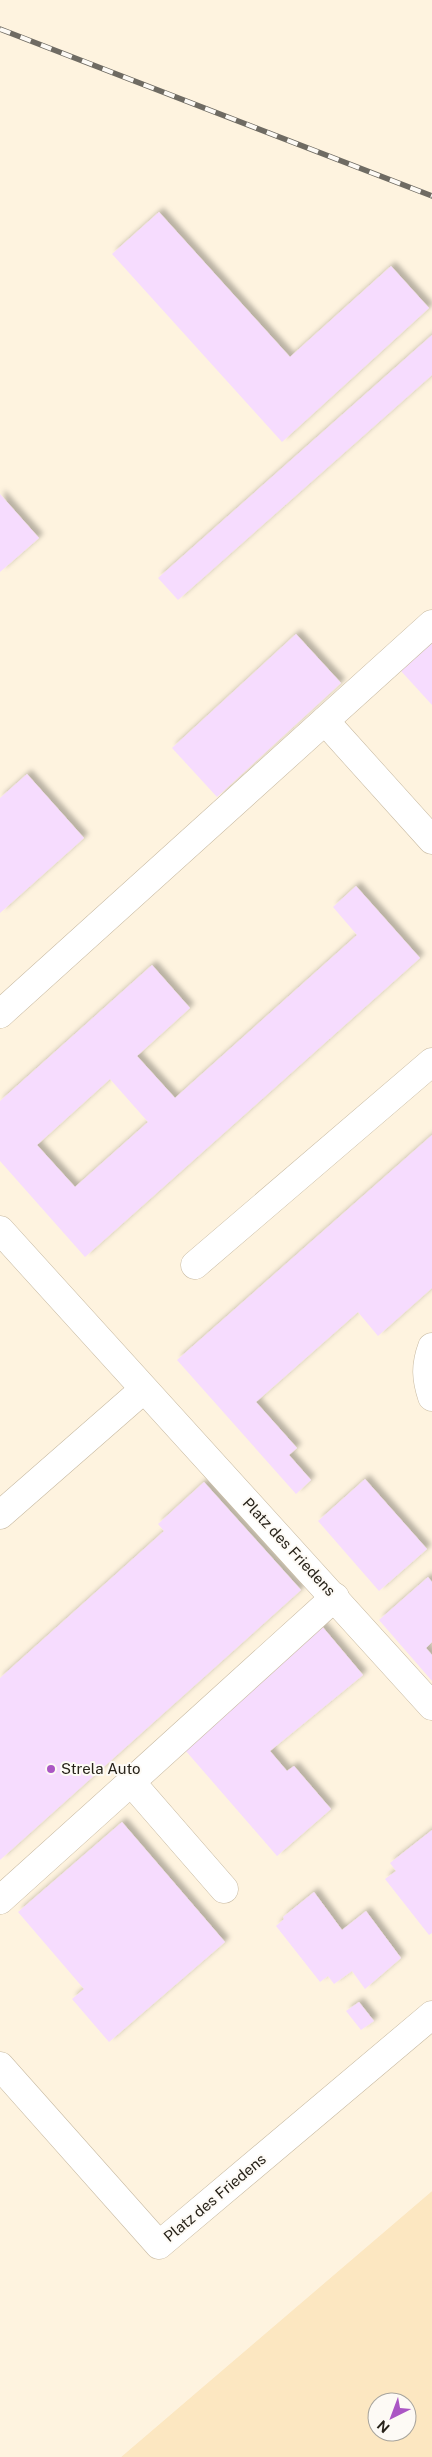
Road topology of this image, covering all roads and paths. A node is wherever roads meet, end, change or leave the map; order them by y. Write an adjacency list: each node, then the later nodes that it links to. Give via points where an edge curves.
1 (432, 624): 2 (lane)
2 (325, 721): 3 (lane); 4 (lane)
3 (432, 840)
4 (0, 1014)
5 (432, 1062): 7 (lane)
6 (0, 1230): 9 (lane, Platz des Friedens)
7 (195, 1266)
8 (432, 1347): 10 (lane, via 426,1378)
9 (144, 1390): 11 (lane); 12 (lane, Platz des Friedens)
10 (432, 1397)
11 (0, 1515)
12 (335, 1598): 13 (lane, Platz des Friedens); 14 (lane)
13 (432, 1706)
14 (131, 1782): 15 (lane); 16 (lane)
15 (224, 1889)
16 (0, 1900)
17 (432, 2015): 18 (lane, Platz des Friedens, via 159,2245)
18 (0, 2066)

